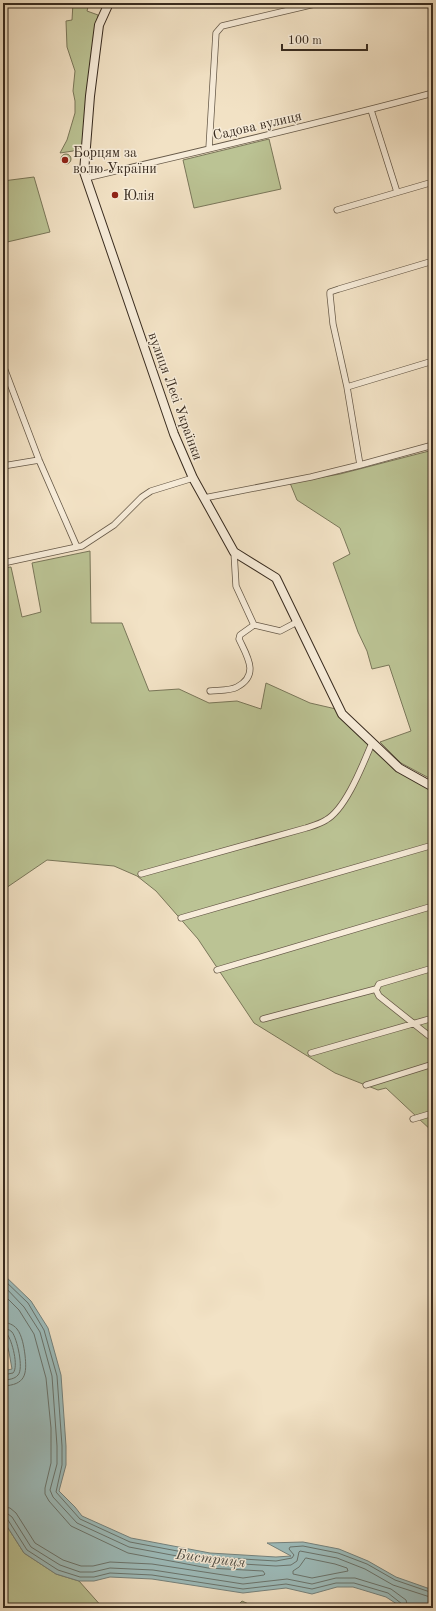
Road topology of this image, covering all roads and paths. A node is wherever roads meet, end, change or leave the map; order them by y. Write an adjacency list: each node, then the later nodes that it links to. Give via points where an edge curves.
1 (109, 3): 6 (street, вулиця Лесі Українки, via 99,24 90,96 84,172)
2 (319, 3): 5 (street, via 222,26 216,32)
3 (433, 94): 4 (street, Садова вулиця)
4 (371, 110): 5 (street, Садова вулиця); 8 (street)
5 (209, 148): 6 (street, Садова вулиця)
6 (86, 178): 18 (street, вулиця Лесі Українки, via 174,434)
7 (433, 182): 8 (street)
8 (397, 192): 9 (street)
9 (337, 210)
10 (433, 262): 13 (street, via 330,292 333,324)
11 (433, 361): 13 (street)
12 (3, 365): 15 (street)
13 (347, 387): 17 (street)
14 (433, 445): 17 (street)
15 (39, 460): 16 (street); 20 (street)
16 (3, 466)
17 (360, 466): 19 (street)
18 (193, 478): 19 (street, вулиця Лесі Українки); 20 (street, via 142,496 114,525)
19 (204, 498): 21 (street, вулиця Лесі Українки)
20 (77, 547): 22 (street)
21 (234, 552): 23 (street, вулиця Лесі Українки, via 276,578); 24 (street, via 236,586)
22 (3, 563)
23 (297, 622): 24 (street, via 280,631); 26 (street, вулиця Лесі Українки, via 338,709)
24 (254, 625): 25 (street, via 240,634 239,639 249,661 251,670 248,678 237,688)
25 (210, 690)
26 (372, 743): 27 (street, вулиця Лесі Українки, via 399,768); 29 (street, via 350,792 326,821)
27 (433, 787)
28 (433, 845): 31 (street)
29 (141, 874)
30 (433, 906): 33 (street)
31 (181, 918)
32 (433, 968): 34 (street, via 379,984)
33 (217, 970)
34 (376, 989): 36 (street); 37 (street, via 379,996)
35 (433, 1018): 37 (street)
36 (263, 1019)
37 (413, 1023): 38 (street); 39 (street)
38 (433, 1039)
39 (311, 1053)
40 (433, 1064): 41 (street)
41 (366, 1085)
42 (433, 1113): 43 (street)
43 (413, 1119)

